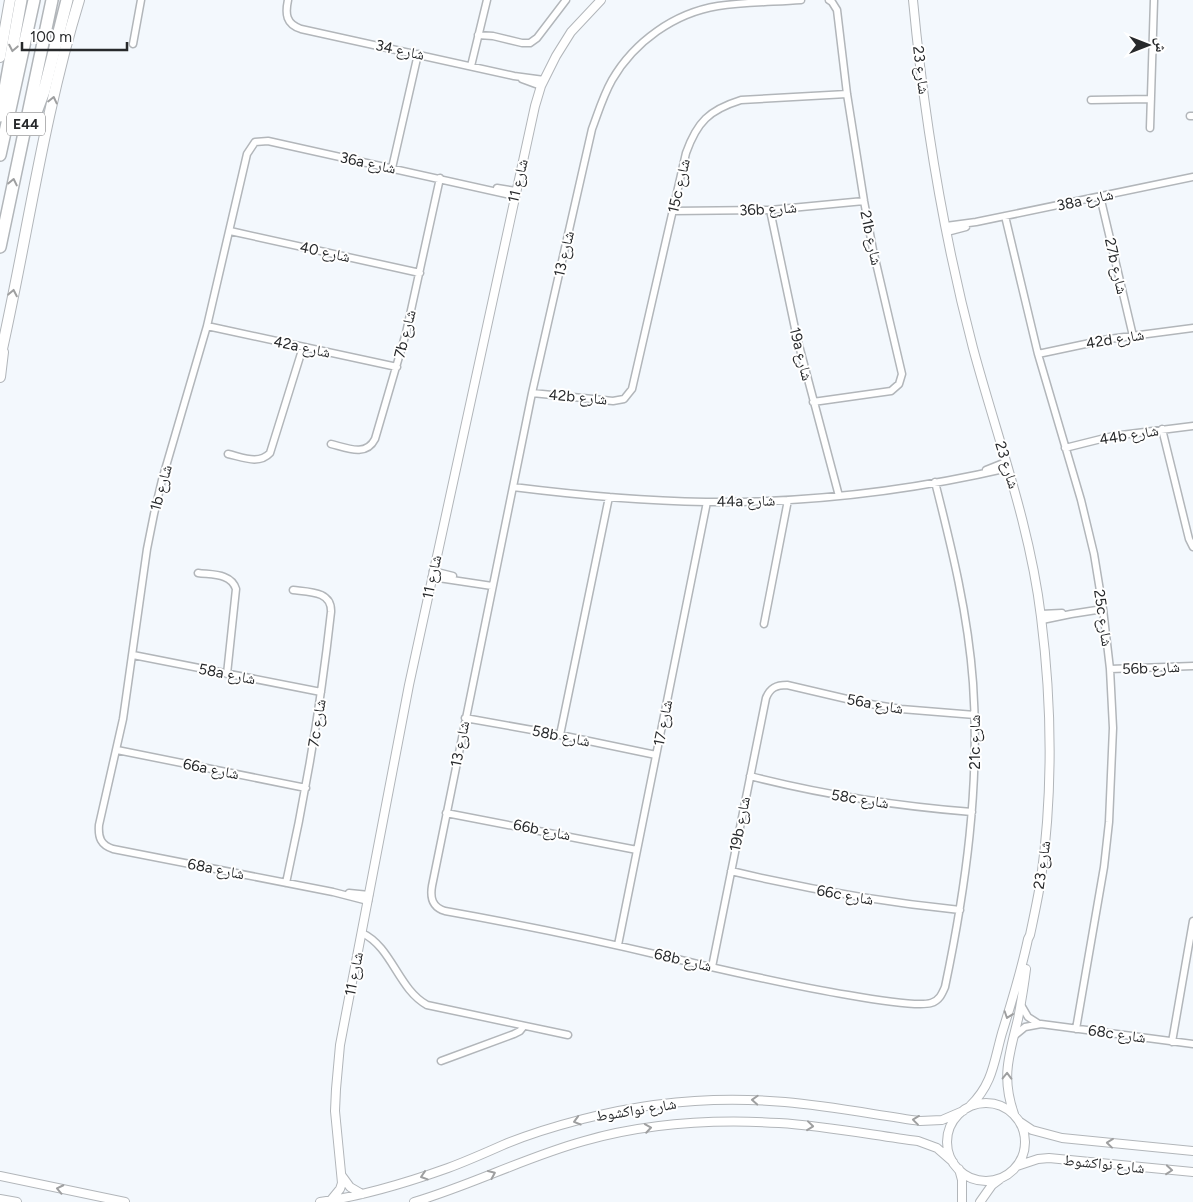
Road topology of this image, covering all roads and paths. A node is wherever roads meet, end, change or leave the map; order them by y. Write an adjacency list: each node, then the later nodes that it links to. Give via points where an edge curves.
1 (10, 0): 20 (main road)
2 (22, 0): 26 (highway, one-way to 26)
3 (34, 0): 30 (highway, E44)
4 (52, 0): 29 (highway, E44)
5 (67, 0): 29 (highway, via 40,104)
6 (79, 0): 47 (main road, one-way to 6, via 46,130)
7 (141, 0): 18 (street)
8 (288, 0): 19 (street, شارع 34, via 288,20 301,29)
9 (487, 0): 17 (street)
10 (566, 0): 17 (street, via 534,41 522,43)
11 (601, 0): 22 (street, شارع 11, via 572,32)
12 (801, 0): 16 (street, شارع 13)
13 (913, 0): 40 (street, شارع 23, via 930,144)
14 (1154, 0): 24 (street)
15 (830, 1): 23 (street, 21b شارع, via 838,15)
16 (742, 2): 53 (street, شارع 13, via 699,11 667,25 627,59 612,80 592,130)
17 (479, 32): 21 (street)
18 (133, 44)
19 (418, 54): 21 (street, شارع 34); 31 (street)
20 (0, 55)
21 (471, 66): 22 (street, شارع 34)
22 (542, 83): 34 (street, شارع 11)
23 (847, 94): 36 (street, 21b شارع); 38 (street, 15c شارع, via 740,100 714,111 696,129 691,140)
24 (1151, 99): 25 (street); 27 (street)
25 (1091, 100)
26 (0, 116)
27 (1150, 128)
28 (255, 142): 31 (street, 36a شارع, via 268,141); 41 (street, 1b شارع, via 247,154)
29 (22, 143): 42 (highway, E44, one-way to 29)
30 (0, 153)
31 (392, 168): 33 (street, 36a شارع)
32 (1193, 177): 35 (street, 38a شارع)
33 (440, 178): 34 (street, 36a شارع); 43 (street, 7b شارع)
34 (516, 193): 70 (street, شارع 11)
35 (1100, 196): 39 (street, 38a شارع); 46 (street, 27b شارع)
36 (864, 201): 37 (street, 36b شارع); 55 (street, 21b شارع, via 902,379 896,388 886,392)
37 (770, 210): 38 (street, 36b شارع); 55 (street, 19a شارع)
38 (672, 211): 54 (street, 15c شارع, via 635,383)
39 (1005, 216): 40 (street, 38a شارع); 49 (street, 25c شارع)
40 (946, 229): 61 (street, شارع 23, via 973,345)
41 (230, 232): 43 (street, شارع 40); 44 (street, 1b شارع)
42 (0, 247)
43 (420, 273): 51 (street, 7b شارع)
44 (207, 326): 48 (street, 42a شارع); 76 (street, 1b شارع, via 154,514)
45 (1193, 328): 46 (street, 42d شارع)
46 (1133, 336): 49 (street, 42d شارع)
47 (4, 341): 50 (main road); 52 (main road)
48 (302, 347): 51 (street, 42a شارع); 60 (street, via 270,453 262,460)
49 (1038, 354): 59 (street, 25c شارع)
50 (0, 358)
51 (397, 367): 58 (street, 7b شارع, via 373,444 359,451)
52 (0, 377)
53 (532, 393): 54 (street, 42b شارع, via 607,401); 63 (street, شارع 13)
54 (624, 398)
55 (813, 402): 64 (street, 19a شارع)
56 (1193, 426): 57 (street, 44b شارع)
57 (1162, 429): 59 (street, 44b شارع, via 1113,436); 68 (street)
58 (331, 444)
59 (1065, 448): 73 (street, 25c شارع, via 1094,554)
60 (228, 454)
61 (1007, 465): 62 (street, 44a شارع); 74 (street, شارع 23, via 1027,540)
62 (935, 482): 64 (street, 44a شارع); 82 (street, 21c شارع, via 964,611)
63 (512, 488): 65 (street, 44a شارع); 71 (street, شارع 13)
64 (839, 496): 66 (street, 44a شارع)
65 (608, 497): 67 (street, 44a شارع); 84 (street)
66 (788, 500): 67 (street, 44a شارع); 75 (street)
67 (707, 502): 86 (street, شارع 17)
68 (1193, 547)
69 (198, 573): 79 (street, via 227,578 236,589)
70 (432, 574): 71 (street); 95 (street, شارع 11)
71 (492, 586): 83 (street, شارع 13)
72 (293, 590): 81 (street, 7c شارع, via 322,595 330,602)
73 (1103, 609): 74 (street); 78 (street, 25c شارع)
74 (1041, 617): 100 (street, شارع 23, via 1050,713 1050,777 1041,881)
75 (764, 624)
76 (133, 656): 79 (street, 58a شارع); 85 (street, 1b شارع)
77 (1193, 666): 78 (street, 56b شارع)
78 (1110, 669): 107 (street, 25c شارع, via 1113,728 1109,822)
79 (227, 674): 81 (street, 58a شارع)
80 (776, 686): 82 (street, 56a شارع, via 787,685 901,709); 87 (street, 19b شارع, via 766,698)
81 (321, 692): 88 (street, 7c شارع)
82 (975, 715): 89 (street, 21c شارع)
83 (465, 718): 84 (street, 58b شارع); 90 (street, شارع 13)
84 (560, 735): 86 (street, 58b شارع)
85 (117, 750): 88 (street, 66a شارع); 91 (street, 1b شارع, via 99,825)
86 (656, 755): 92 (street, شارع 17)
87 (750, 776): 89 (street, 58c شارع, via 883,804); 93 (street, 19b شارع)
88 (306, 788): 94 (street, 7c شارع)
89 (972, 812): 97 (street, 21c شارع)
90 (446, 813): 92 (street, 66b شارع); 96 (street, شارع 13, via 432,886)
91 (101, 842): 94 (street, 68a شارع, via 113,849)
92 (637, 850): 101 (street, شارع 17)
93 (731, 871): 97 (street, 66c شارع, via 821,891); 102 (street, 19b شارع)
94 (286, 883): 95 (street, 68a شارع)
95 (368, 898): 99 (street, شارع 11)
96 (433, 902): 101 (street, 68b شارع, via 445,911)
97 (960, 910): 103 (street, 21c شارع, via 945,987)
98 (1193, 921): 110 (street)
99 (362, 933): 106 (street, via 376,943 421,1002); 123 (street, شارع 11, via 340,1045 336,1089 336,1132)
100 (1030, 935): 104 (street, شارع 23); 113 (street, شارع 23, one-way to 113, via 991,1076)
101 (618, 945): 102 (street, 68b شارع)
102 (712, 966): 103 (street, 68b شارع, via 816,990 925,1004)
103 (936, 1001)
104 (1021, 1004): 105 (street, via 1028,1017); 109 (street, شارع 23)
105 (1040, 1024): 107 (street, 68c شارع); 109 (street, via 1025,1027)
106 (524, 1026): 108 (street); 112 (street, via 514,1034)
107 (1076, 1029): 110 (street, 68c شارع)
108 (568, 1035)
109 (1014, 1037): 115 (street, شارع 23, one-way to 109, via 1006,1084)
110 (1172, 1042): 111 (street, 68c شارع)
111 (1193, 1044)
112 (441, 1060)
113 (970, 1106): 114 (street); 115 (street, via 989,1103 1007,1108)
114 (962, 1111): 118 (street, via 948,1134); 125 (street, شارع نواكشوط, one-way to 125, via 942,1120 920,1121 785,1102 704,1100 663,1104 622,1110 559,1126 442,1170)
115 (1014, 1114): 116 (street)
116 (1020, 1122): 117 (street, شارع نواكشوط, one-way to 116, via 1062,1138 1032,1130); 119 (street, via 1025,1140)
117 (1193, 1151)
118 (953, 1162): 120 (street); 131 (street, شارع نواكشوط, one-way to 118, via 587,1140 702,1122 781,1123 918,1141 937,1148)
119 (1017, 1166): 121 (street, شارع نواكشوط, one-way to 121, via 1049,1158); 124 (street)
120 (959, 1169): 124 (street, via 974,1179); 132 (street)
121 (1193, 1172)
122 (0, 1176): 129 (street, one-way to 122)
123 (342, 1176): 125 (street, via 350,1187); 127 (street, via 340,1189)
124 (1002, 1177): 133 (street)
125 (362, 1194): 127 (street, شارع نواكشوط)
126 (0, 1198): 128 (street)
127 (331, 1200): 130 (street, شارع نواكشوط)
128 (17, 1202)
129 (125, 1202)
130 (320, 1202)
131 (414, 1202)
132 (962, 1202)
133 (980, 1202)

